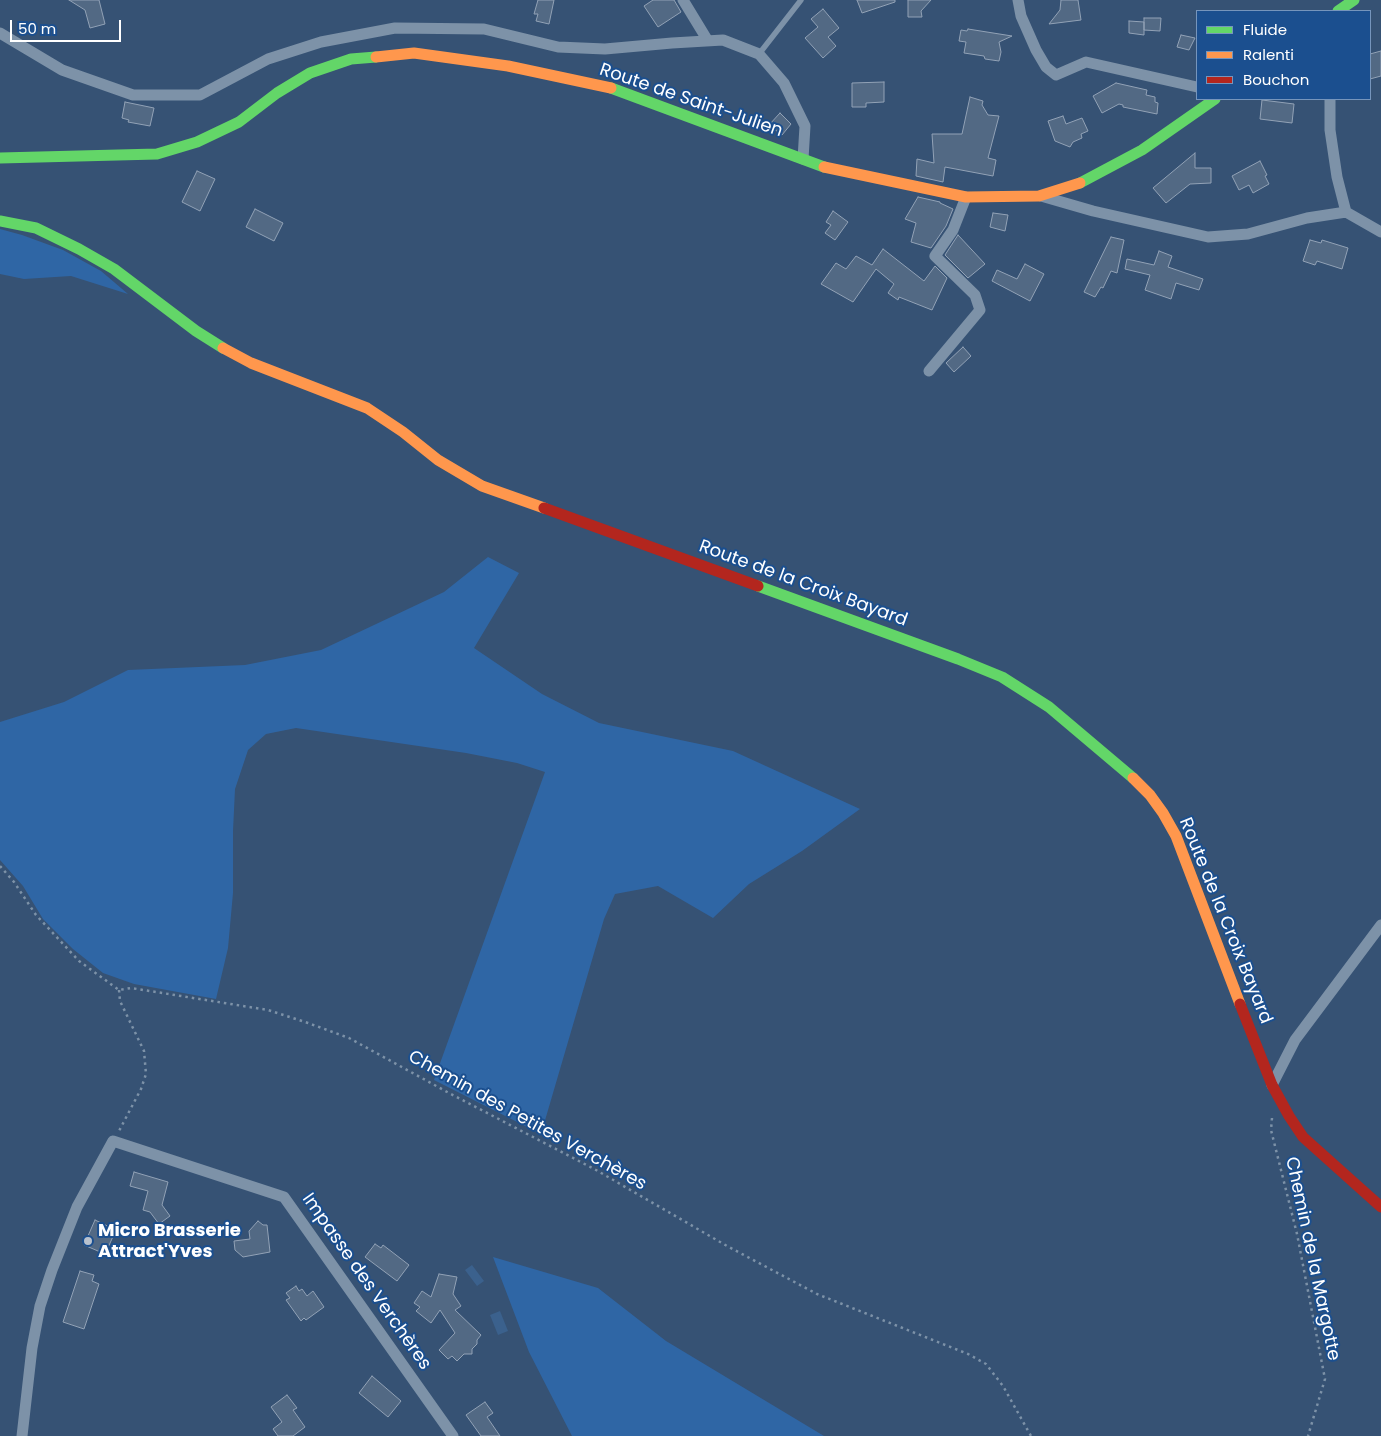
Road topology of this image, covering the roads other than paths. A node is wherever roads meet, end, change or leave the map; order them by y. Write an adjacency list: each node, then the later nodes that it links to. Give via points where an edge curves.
1 (683, 0): 7 (street)
2 (801, 0): 8 (lane)
3 (1018, 0): 9 (street, via 1021,16 1036,50 1046,67 1056,75 1086,62)
4 (1354, 0): 5 (main road)
5 (1339, 10)
6 (0, 33): 7 (street, via 62,70 133,95 200,95 268,59 320,42 395,28 484,29 558,47 605,49)
7 (708, 41): 8 (street, via 723,40)
8 (759, 54): 13 (street, via 784,83 805,126)
9 (1196, 87)
10 (1214, 100): 14 (main road, Route de Saint-Julien, via 1142,150 1084,182)
11 (1330, 100): 16 (street, via 1330,130)
12 (0, 158): 13 (main road, Route de Saint-Julien, via 157,154 197,142 239,122 277,93 310,74 351,59 414,53 508,66 612,88)
13 (803, 159): 15 (main road, Route de Saint-Julien, via 824,167)
14 (1039, 196): 15 (main road, Route de Saint-Julien); 16 (street, via 1208,237 1248,234 1306,218)
15 (966, 197): 19 (street, via 953,230 935,256 975,295 980,310)
16 (1346, 212): 18 (street)
17 (0, 222): 21 (main road, Route de la Croix Bayard, via 36,228 79,249 114,269 232,354 367,408 438,460 482,486 958,659 1026,691 1123,768 1163,813 1176,836)
18 (1381, 232)
19 (929, 371)
20 (1381, 925): 21 (street, via 1295,1040)
21 (1272, 1084): 22 (main road, Route de la Croix Bayard, via 1303,1137)
22 (1381, 1207)
23 (22, 1436): 24 (street, Impasse des Verchères, via 40,1306 77,1207 113,1141 284,1197)
24 (453, 1436)

